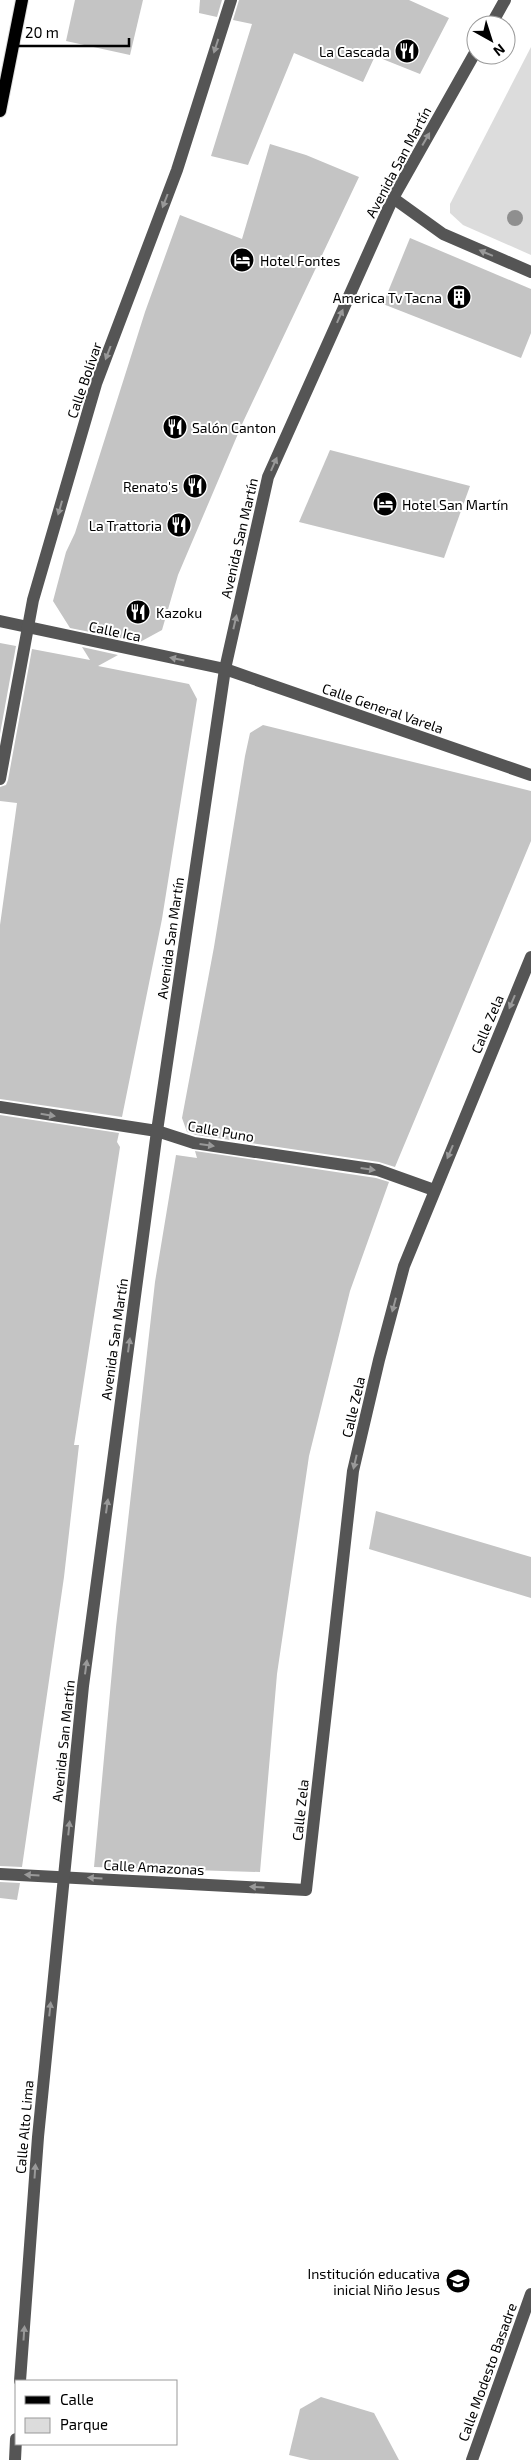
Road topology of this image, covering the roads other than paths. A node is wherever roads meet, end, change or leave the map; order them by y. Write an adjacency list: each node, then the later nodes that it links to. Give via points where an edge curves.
1 (22, 0): 6 (main road)
2 (231, 0): 10 (street, Calle Bolívar, one-way to 10, via 177,170 96,384 32,600)
3 (505, 0): 4 (street)
4 (497, 15)
5 (468, 65): 7 (street, Avenida San Martín, one-way to 5)
6 (0, 111)
7 (393, 198): 8 (street, one-way to 7, via 443,234); 11 (street, Avenida San Martín, one-way to 7, via 268,478)
8 (531, 272)
9 (0, 621): 10 (street, Calle Ica)
10 (28, 628): 11 (street, Calle Ica, one-way to 10); 13 (street, Calle Bolívar)
11 (225, 670): 12 (street, Calle General Varela); 16 (street, Avenida San Martín)
12 (531, 775)
13 (0, 779)
14 (531, 957): 17 (street, Calle Zela, one-way to 17)
15 (0, 1107): 16 (street, Calle Puno, one-way to 16)
16 (157, 1131): 17 (street, Calle Puno, one-way to 17, via 194,1143 378,1170); 19 (street, Avenida San Martín, one-way to 16, via 83,1686)
17 (434, 1190): 20 (street, Calle Zela, one-way to 20, via 404,1266 354,1471)
18 (0, 1874): 19 (street, Calle Amazonas, one-way to 18)
19 (64, 1877): 20 (street, Calle Amazonas, one-way to 19); 22 (street, Calle Alto Lima, one-way to 19, via 38,2137)
20 (306, 1890)
21 (531, 2294): 25 (street, Calle Modesto Basadre)
22 (20, 2380)
23 (16, 2445): 24 (street)
24 (15, 2460)
25 (472, 2460)

